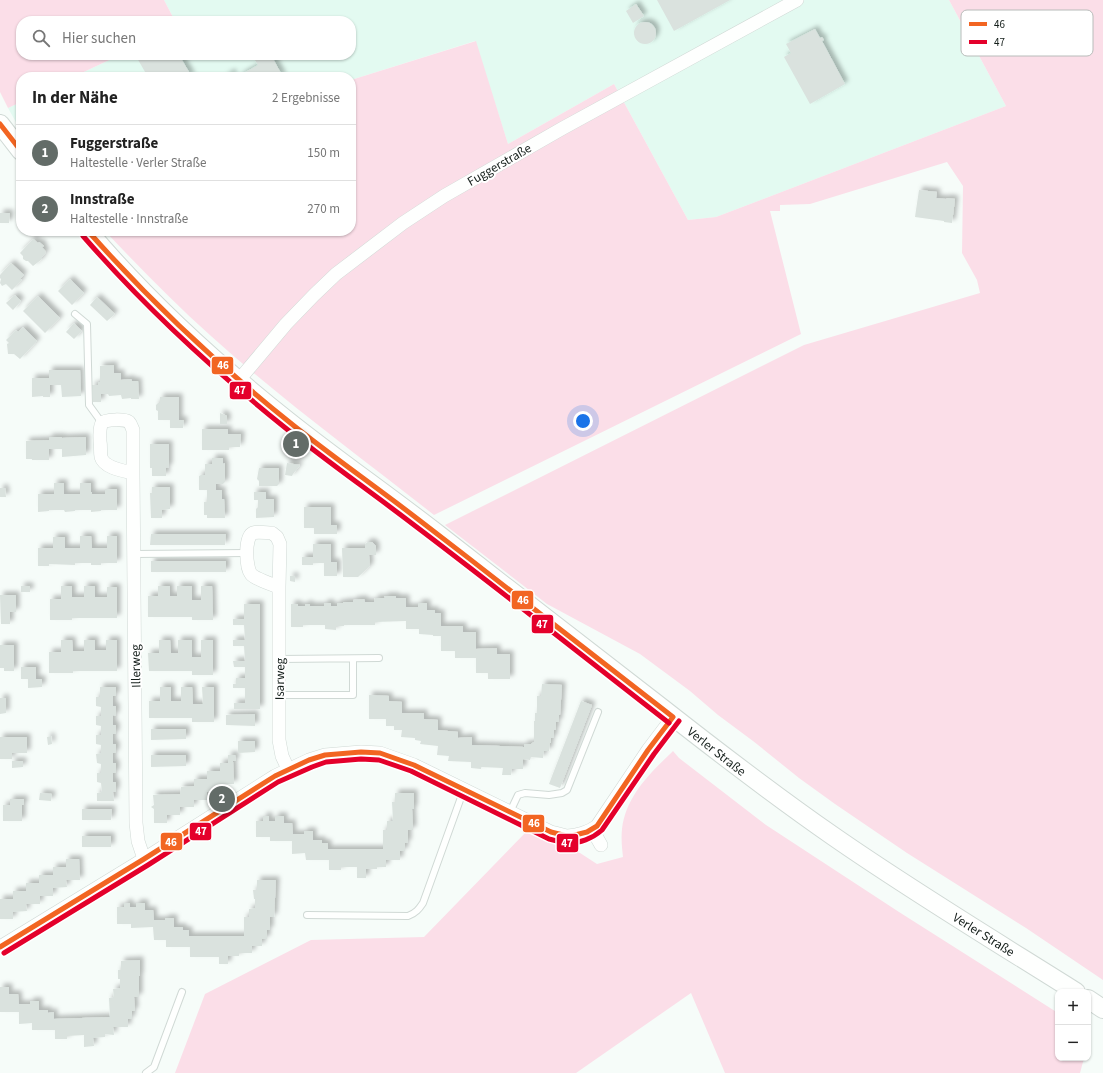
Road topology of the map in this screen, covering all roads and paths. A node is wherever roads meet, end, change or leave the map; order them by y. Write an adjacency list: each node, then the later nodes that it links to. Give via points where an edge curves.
1 (797, 0): 6 (street, Fuggerstraße, via 563,128 444,196 403,223 336,274 314,295)
2 (0, 124): 3 (main road)
3 (16, 145)
4 (92, 236): 6 (main road, Verler Straße, via 153,302)
5 (75, 314): 7 (lane, via 87,324 89,405)
6 (239, 380): 17 (main road, Verler Straße, via 288,421)
7 (102, 423): 8 (street, via 101,458 114,468); 8 (street, Illerweg, via 107,420 124,421 131,425)
8 (133, 473): 10 (street, Illerweg)
9 (247, 553): 10 (lane); 11 (street, Isarweg, via 248,569 252,575); 11 (street, Isarweg, via 249,537 254,533 272,533 277,537 280,544)
10 (134, 554): 23 (street, Illerweg, via 136,823)
11 (279, 588): 13 (street, Isarweg)
12 (379, 658): 14 (lane)
13 (280, 659): 14 (lane); 15 (street, Isarweg)
14 (353, 659): 15 (lane, via 353,695)
15 (279, 695): 18 (street, Isarweg, via 279,740)
16 (598, 712): 20 (lane, via 567,790 549,795 518,795)
17 (673, 717): 21 (street, via 603,818); 26 (main road, Verler Straße, via 834,836 932,902)
18 (288, 769): 19 (street, via 325,755 380,753 414,765); 23 (street)
19 (464, 789): 20 (street); 24 (lane, via 423,903 414,914)
20 (510, 812): 21 (street, via 551,832 567,836)
21 (592, 829): 22 (street)
22 (600, 844)
23 (144, 859): 25 (street)
24 (307, 915)
25 (0, 947)
26 (1071, 989)
27 (182, 992): 30 (lane, via 154,1066)
28 (1091, 1001): 29 (main road)
29 (1103, 1009)
30 (146, 1073)

